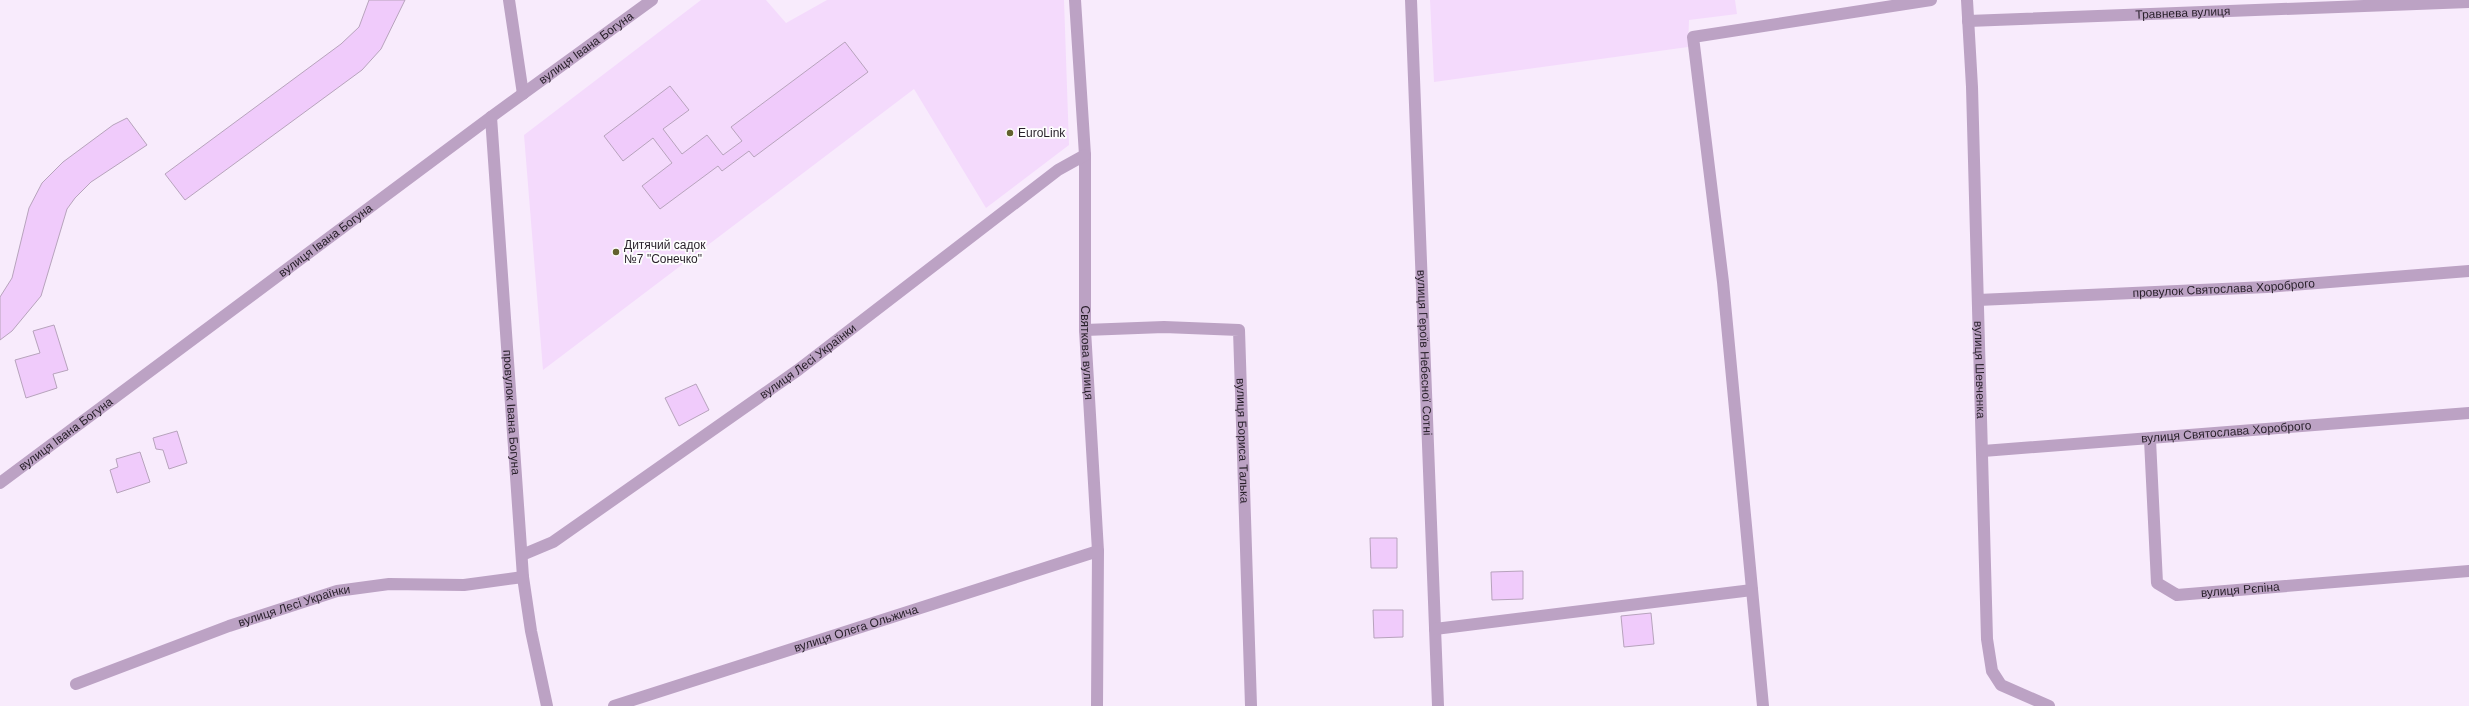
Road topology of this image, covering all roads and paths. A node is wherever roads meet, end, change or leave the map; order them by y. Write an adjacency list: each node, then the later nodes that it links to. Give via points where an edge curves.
1 (509, 0): 9 (street)
2 (652, 0): 9 (street, вулиця Івана Богуна)
3 (1075, 0): 11 (street, Святкова вулиця)
4 (1411, 0): 24 (street, вулиця Героїв Небесної Сотні)
5 (1931, 0): 23 (street, via 1693,37 1723,282)
6 (1967, 0): 8 (street, вулиця Шевченка)
7 (2469, 2): 8 (street, Травнева вулиця)
8 (1968, 21): 13 (street, вулиця Шевченка)
9 (523, 94): 10 (street, вулиця Івана Богуна)
10 (491, 117): 18 (street, вулиця Івана Богуна); 20 (street, провулок Івана Богуна)
11 (1085, 155): 14 (street, Святкова вулиця); 20 (street, вулиця Лесі Українки, via 1058,170 798,370 553,542)
12 (2469, 271): 13 (street, провулок Святослава Хороброго, via 2267,288)
13 (1978, 300): 17 (street, вулиця Шевченка)
14 (1085, 330): 19 (street, Святкова вулиця); 29 (street, вулиця Бориса Талька, via 1164,327 1239,330)
15 (2469, 413): 16 (street, вулиця Святослава Хороброго)
16 (2150, 440): 17 (street, вулиця Святослава Хороброго); 21 (street, вулиця Рєпіна, via 2157,583 2177,595)
17 (1983, 451): 32 (street, вулиця Шевченка, via 1987,639 1992,671 2001,685)
18 (0, 483)
19 (1098, 551): 27 (street, вулиця Олега Ольжича); 28 (street, Святкова вулиця)
20 (522, 555): 22 (street, провулок Івана Богуна)
21 (2469, 571)
22 (523, 577): 25 (street, вулиця Лесі Українки, via 464,585 389,584 337,591 229,626); 26 (street, провулок Івана Богуна, via 531,631)
23 (1752, 590): 24 (street); 31 (street)
24 (1435, 629): 30 (street, вулиця Героїв Небесної Сотні)
25 (76, 684)
26 (547, 706)
27 (614, 706)
28 (1097, 706)
29 (1251, 706)
30 (1438, 706)
31 (1763, 706)
32 (2049, 706)

